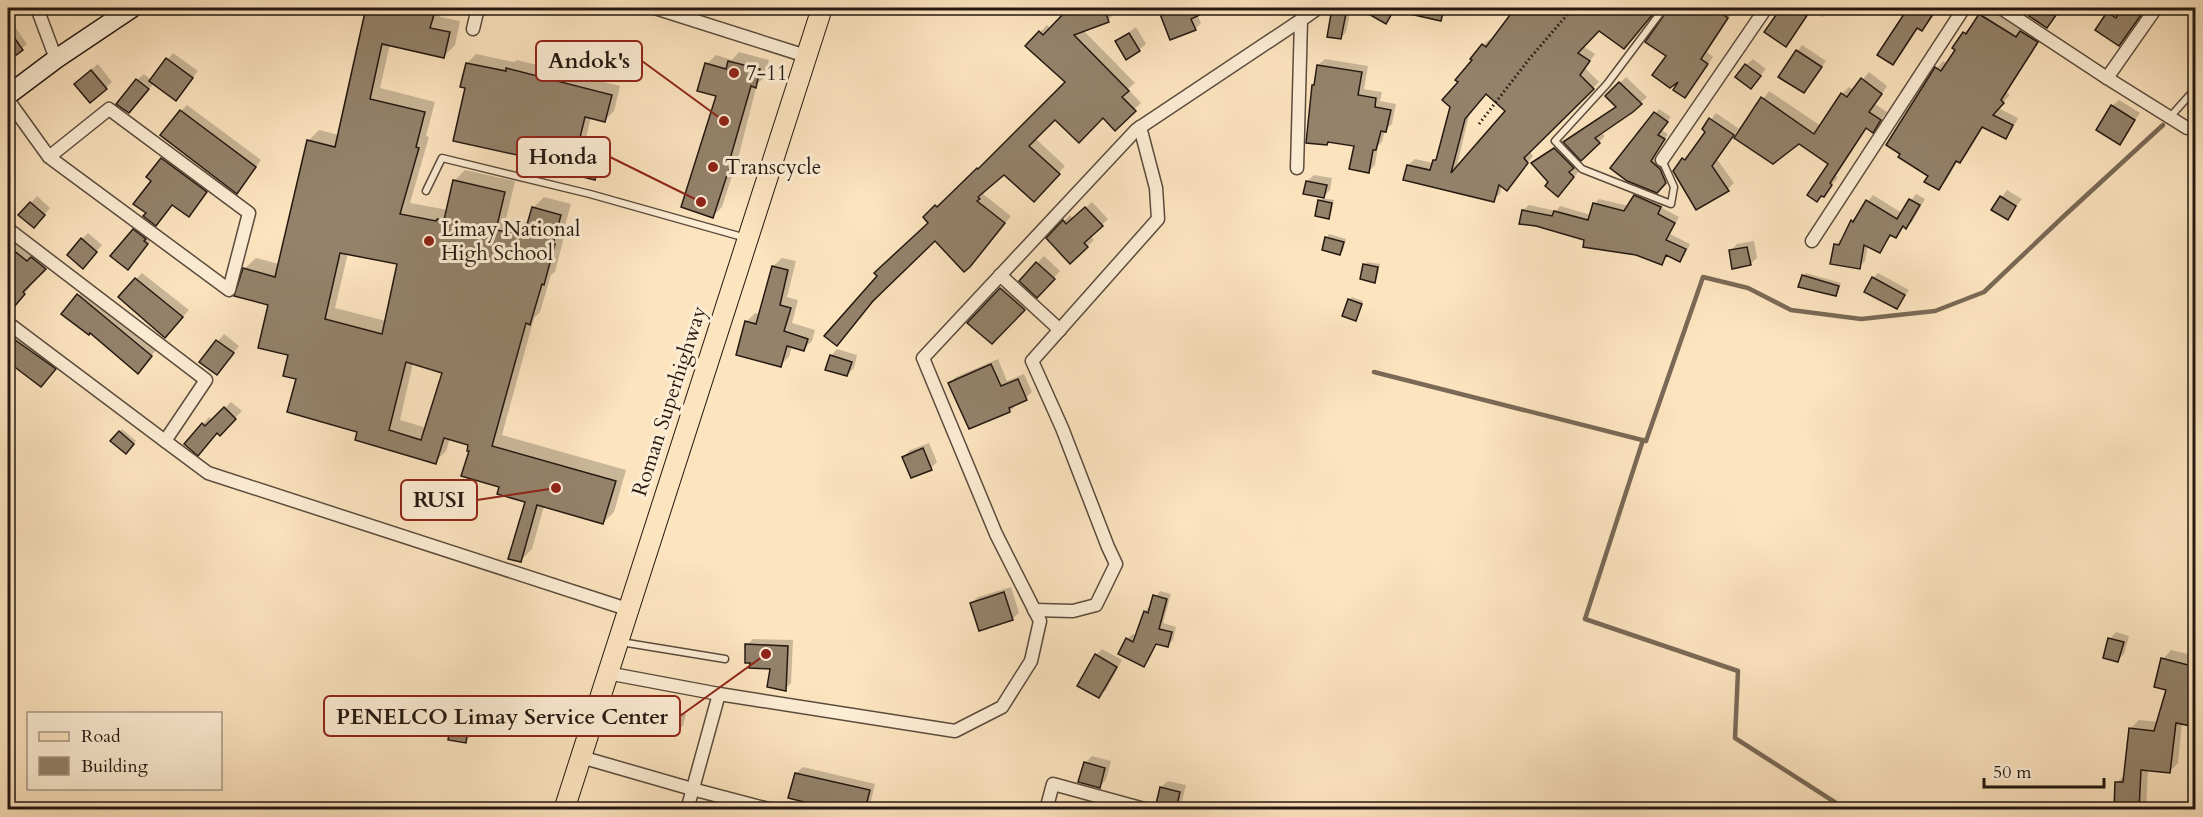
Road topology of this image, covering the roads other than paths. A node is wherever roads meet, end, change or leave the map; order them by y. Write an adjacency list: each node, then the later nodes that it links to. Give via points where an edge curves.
1 (37, 8): 15 (street)
2 (132, 8): 15 (street)
3 (478, 8): 13 (street)
4 (659, 8): 14 (street)
5 (822, 8): 14 (main road, Roman Superhighway)
6 (1318, 8): 12 (street)
7 (1664, 8): 24 (lane, via 1608,84 1554,141 1582,169 1671,204 1674,187)
8 (1766, 8): 24 (street)
9 (1964, 8): 29 (street)
10 (2001, 8): 16 (street)
11 (2156, 8): 16 (street)
12 (1301, 20): 21 (street); 25 (street)
13 (472, 30)
14 (806, 56): 28 (main road, Roman Superhighway)
15 (56, 59): 18 (street)
16 (2107, 78): 20 (street)
17 (2196, 88): 20 (lane)
18 (8, 95)
19 (8, 100): 23 (street)
20 (2170, 117): 22 (street, via 2187,128)
21 (1140, 128): 30 (street); 32 (street, via 1156,188 1158,219)
22 (2196, 128)
23 (49, 157): 23 (street, via 172,248 229,290 249,213 128,123 109,109)
24 (1662, 160)
25 (1297, 168)
26 (426, 191): 28 (lane, via 442,158)
27 (8, 229): 33 (street, via 206,380)
28 (747, 238): 34 (main road, Roman Superhighway)
29 (1812, 242)
30 (1000, 275): 32 (street); 35 (street, via 923,358 996,534)
31 (8, 322): 33 (street)
32 (1060, 330): 35 (street, via 1032,361 1116,564 1096,605 1073,611)
33 (165, 441): 34 (street, via 208,472)
34 (627, 609): 36 (main road, Roman Superhighway)
35 (1034, 610): 39 (street, via 1040,621 1031,661 1002,706 955,731)
36 (617, 641): 37 (lane); 38 (main road, Roman Superhighway)
37 (725, 659)
38 (607, 673): 39 (street); 40 (main road, Roman Superhighway)
39 (719, 694): 41 (street)
40 (581, 757): 41 (street); 42 (main road, Roman Superhighway)
41 (692, 789): 43 (street); 44 (street)
42 (564, 810)
43 (687, 810)
44 (772, 810)
45 (1046, 810): 46 (street, via 1053,784)
46 (1148, 810)

